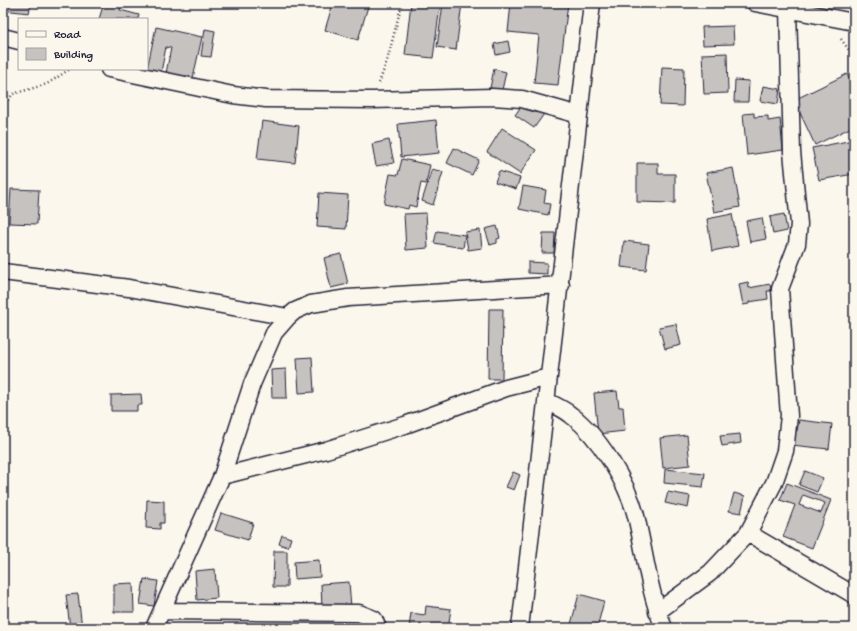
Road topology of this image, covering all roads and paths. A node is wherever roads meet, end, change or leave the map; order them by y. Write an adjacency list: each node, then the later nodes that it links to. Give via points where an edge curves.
1 (402, 3): 10 (path, via 387,61)
2 (592, 3): 12 (street)
3 (758, 3): 4 (street)
4 (788, 9): 5 (street); 19 (street, via 792,152 799,224 796,244 780,289 789,416 785,451 774,483)
5 (854, 22)
6 (3, 37): 7 (street)
7 (18, 42)
8 (68, 70): 11 (path, via 46,84 13,94)
9 (114, 70): 10 (street, via 233,96 266,99)
10 (372, 100): 12 (street, via 492,97 522,99)
11 (3, 106)
12 (580, 115): 14 (street)
13 (3, 272): 15 (street, via 129,288)
14 (561, 285): 15 (street, via 348,298 311,304); 16 (street)
15 (288, 317): 18 (street, via 274,333 252,384)
16 (549, 377): 17 (street); 18 (street, via 506,388 405,425 326,450)
17 (547, 401): 22 (street, via 571,415 592,436 614,465 635,514); 25 (street)
18 (222, 476): 21 (street)
19 (748, 534): 20 (street); 22 (street, via 710,573)
20 (854, 595)
21 (163, 611): 23 (street); 24 (street, via 360,613 374,619)
22 (657, 612): 26 (street)
23 (154, 628)
24 (378, 628)
25 (520, 628)
26 (664, 628)

